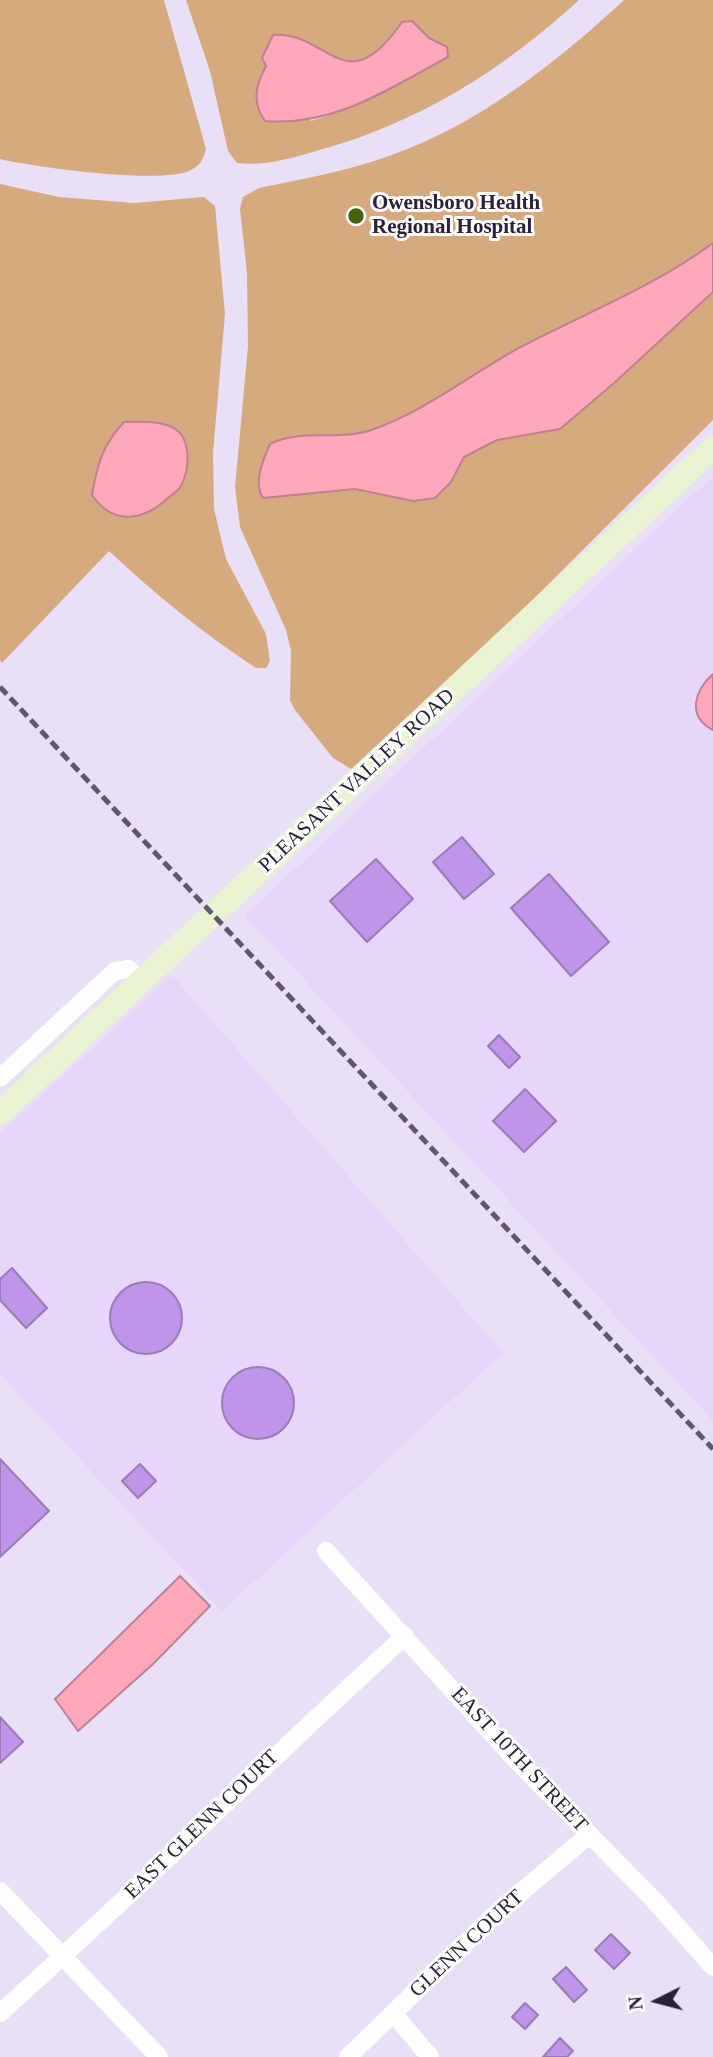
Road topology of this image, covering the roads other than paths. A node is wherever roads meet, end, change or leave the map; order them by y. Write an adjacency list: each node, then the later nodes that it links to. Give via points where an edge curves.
1 (713, 448): 2 (street, PLEASANT VALLEY ROAD)
2 (141, 981): 3 (street, via 129,969 115,971); 4 (street, PLEASANT VALLEY ROAD)
3 (0, 1078)
4 (0, 1113)
5 (326, 1551): 6 (street, EAST 10TH STREET)
6 (405, 1636): 7 (street, EAST 10TH STREET); 9 (street, EAST GLENN COURT)
7 (589, 1835): 10 (street, EAST 10TH STREET); 12 (street, GLENN COURT, via 493,1916)
8 (0, 1891): 9 (street)
9 (63, 1957): 11 (street, EAST GLENN COURT); 13 (street)
10 (713, 1967)
11 (0, 2013)
12 (393, 2013): 14 (street, GLENN COURT); 15 (street)
13 (159, 2057)
14 (348, 2057)
15 (430, 2057)

